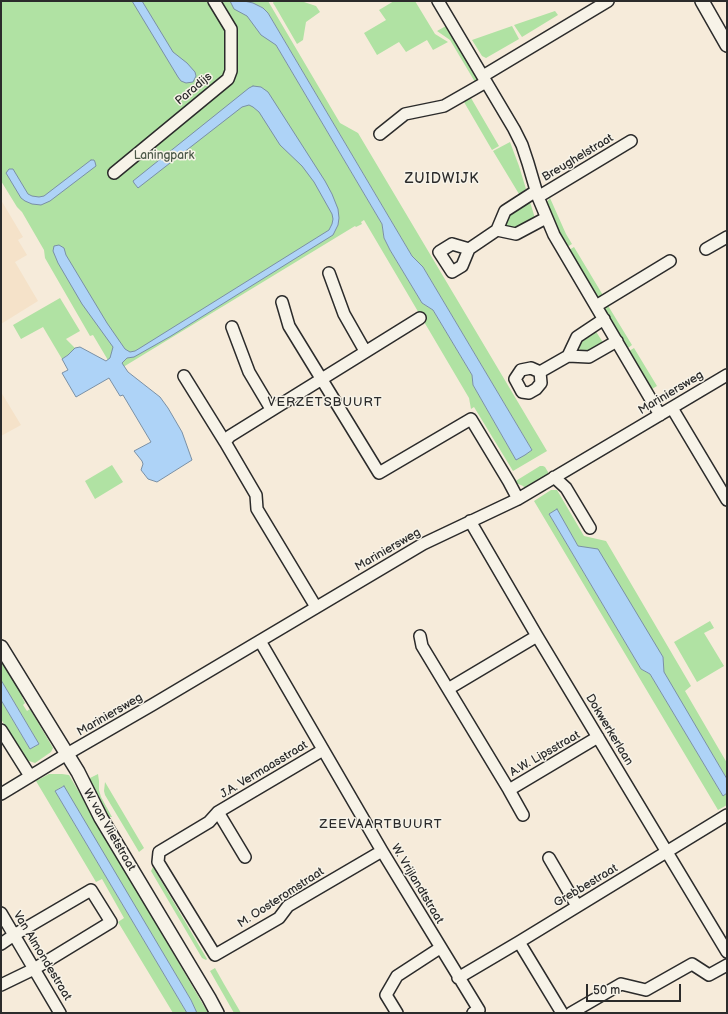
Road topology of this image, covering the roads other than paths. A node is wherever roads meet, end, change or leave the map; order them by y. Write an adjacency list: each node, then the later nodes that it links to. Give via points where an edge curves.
1 (214, 1): 9 (street, Paradijs, via 231,29 231,71 228,78)
2 (438, 1): 6 (street)
3 (608, 1): 6 (street)
4 (704, 1): 5 (street)
5 (727, 45)
6 (484, 79): 7 (street, via 444,106 405,114); 10 (street, via 522,145)
7 (380, 134)
8 (631, 141): 10 (street, Breughelstraat)
9 (114, 173)
10 (537, 194): 11 (street); 12 (street, Breughelstraat, via 504,211)
11 (546, 218): 12 (street, via 516,234); 19 (street)
12 (497, 230): 14 (street)
13 (727, 237): 15 (street)
14 (470, 249)
15 (706, 249)
16 (670, 261): 19 (street)
17 (329, 273): 24 (street, via 344,314)
18 (282, 302): 29 (street, via 289,326)
19 (596, 306): 21 (street)
20 (420, 318): 24 (street)
21 (604, 319): 23 (street); 25 (street, via 576,337)
22 (232, 327): 31 (street, via 249,372)
23 (617, 341): 25 (street, via 589,357); 32 (street)
24 (365, 351): 29 (street)
25 (568, 356): 26 (street)
26 (540, 372)
27 (727, 375): 30 (street, Mariniersweg)
28 (184, 376): 33 (street)
29 (321, 379): 31 (street); 35 (street, via 379,473 470,419)
30 (672, 408): 32 (street, Mariniersweg); 36 (street)
31 (271, 409): 33 (street)
32 (660, 415): 34 (street, Mariniersweg)
33 (225, 442): 39 (street, via 256,495 257,509)
34 (554, 477): 35 (street, Mariniersweg); 38 (street, via 566,488)
35 (518, 499): 37 (street, Mariniersweg)
36 (727, 500)
37 (470, 521): 39 (street, Mariniersweg, via 423,544); 41 (street, Dokwerkerlaan)
38 (590, 528)
39 (316, 607): 42 (street, Mariniersweg)
40 (420, 636): 44 (street, via 422,646)
41 (537, 636): 44 (street); 46 (street, Dokwerkerlaan)
42 (260, 641): 47 (street, W. Vrijlandtstraat); 48 (street, Mariniersweg)
43 (1, 647): 48 (street, W. van Vlietstraat)
44 (448, 689): 50 (street)
45 (1, 730): 49 (street)
46 (598, 737): 50 (street, A.W. Lipsstraat); 56 (street, Dokwerkerlaan)
47 (323, 750): 52 (street, J.A. Vermaasstraat); 55 (street, W. Vrijlandtstraat)
48 (67, 754): 49 (street, Mariniersweg); 72 (street, W. van Vlietstraat, via 101,818)
49 (30, 776): 51 (street, Mariniersweg)
50 (509, 790): 53 (street, A.W. Lipsstraat)
51 (1, 794)
52 (218, 812): 57 (street, J.A. Vermaasstraat); 66 (street, J.A. Vermaasstraat, via 209,822 159,852 158,862)
53 (523, 815)
54 (727, 815): 56 (street, Grebbestraat)
55 (382, 851): 64 (street, W. Vrijlandtstraat); 66 (street, M. Oosteromstraat, via 288,906 279,918)
56 (667, 852): 59 (street, Grebbestraat); 65 (street, Dokwerkerlaan)
57 (245, 857)
58 (549, 858): 59 (street)
59 (577, 906): 62 (street, Grebbestraat)
60 (1, 913): 61 (street, Van Almondestraat)
61 (14, 935): 63 (street); 68 (street, Van Almondestraat); 68 (street, via 91,890 111,922)
62 (519, 942): 69 (street, Grebbestraat); 75 (street)
63 (1, 944)
64 (440, 948): 69 (street, W. Vrijlandtstraat); 73 (street, via 397,976 386,995)
65 (727, 952)
66 (215, 955)
67 (727, 965): 76 (street, via 709,975 692,964 646,990 621,984)
68 (34, 969): 70 (street); 71 (street, Van Almondestraat)
69 (458, 978): 74 (street, W. Vrijlandtstraat, via 478,1010)
70 (1, 985)
71 (60, 1013)
72 (217, 1013)
73 (397, 1013)
74 (473, 1013)
75 (562, 1013)
76 (571, 1013)

